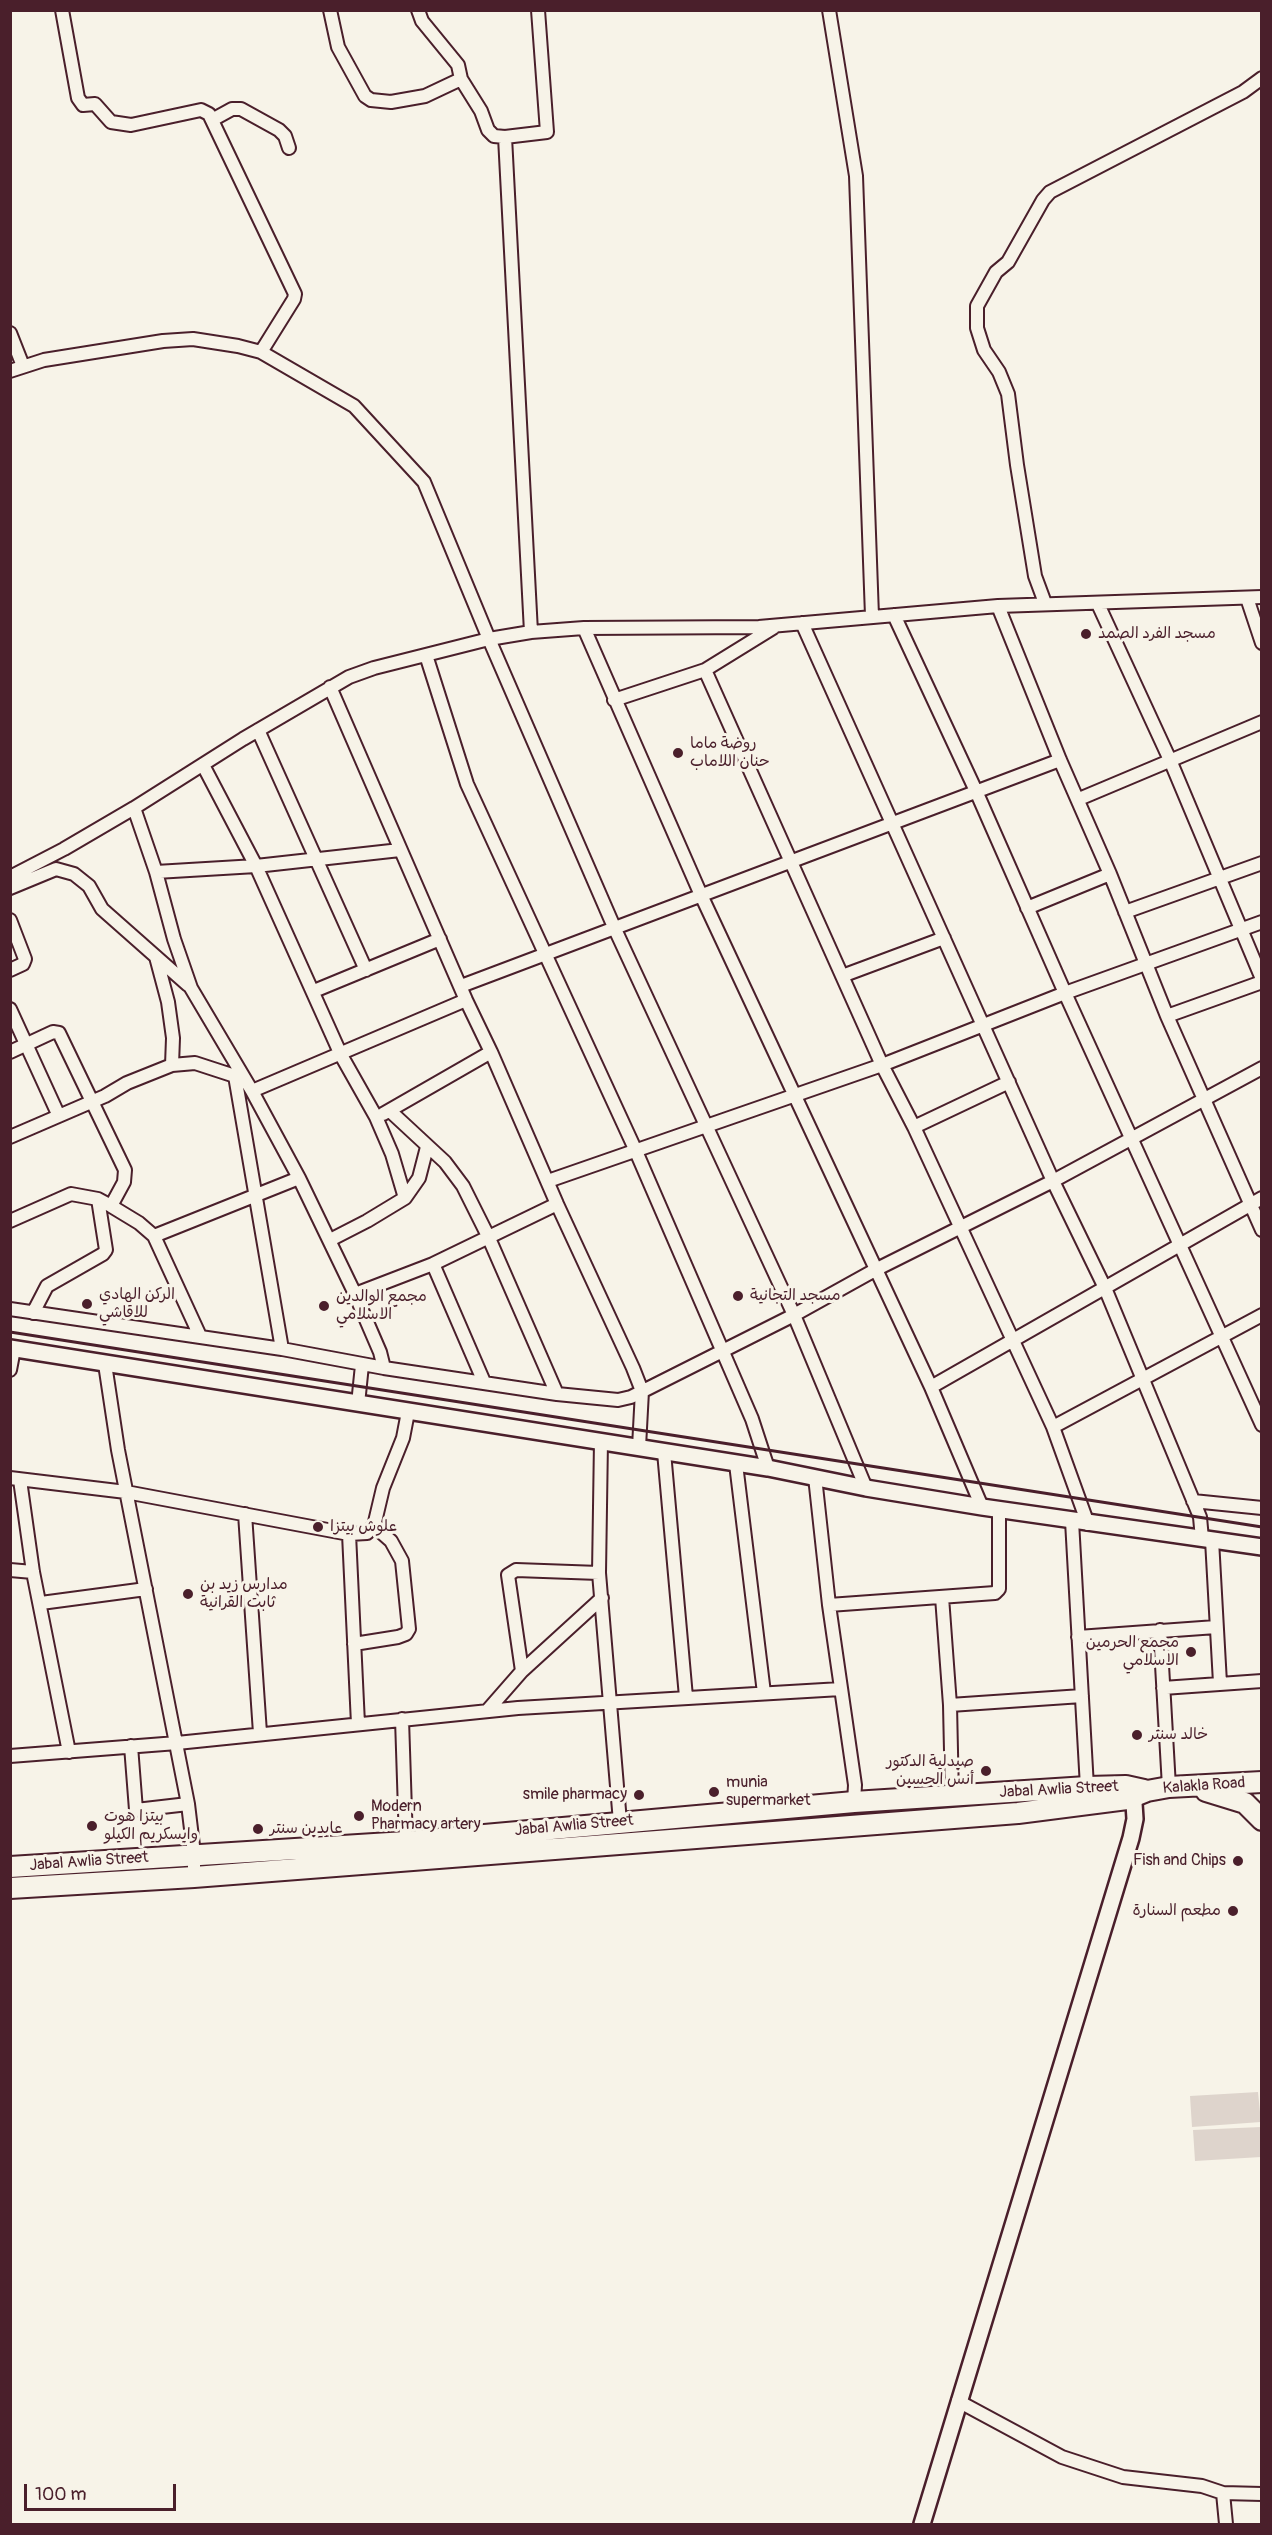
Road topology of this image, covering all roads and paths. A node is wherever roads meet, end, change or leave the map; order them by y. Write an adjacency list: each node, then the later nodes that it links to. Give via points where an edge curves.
1 (62, 10): 8 (street, via 78,98 83,105 95,104 111,122 117,123 131,124 201,110 208,112)
2 (330, 10): 7 (street, via 338,47 370,100 391,102 425,96)
3 (418, 10): 7 (street, via 422,21 458,65)
4 (538, 10): 9 (street, via 547,132)
5 (829, 10): 21 (street, via 856,176)
6 (1262, 78): 17 (street, via 1243,92 1050,192 977,306 976,328 1008,394 1035,576)
7 (461, 79): 9 (street, via 490,133)
8 (212, 120): 10 (street, via 241,109 279,130); 12 (street, via 295,294)
9 (505, 136): 25 (street)
10 (289, 148)
11 (10, 333): 13 (street)
12 (261, 352): 13 (street, via 193,339 140,344); 26 (street, via 354,406 424,482)
13 (23, 366): 14 (street)
14 (10, 371)
15 (1262, 597): 16 (street)
16 (1247, 598): 18 (street); 27 (street)
17 (1045, 603): 18 (street); 19 (street)
18 (1098, 604): 35 (street)
19 (998, 606): 20 (street); 34 (street)
20 (894, 615): 21 (street); 37 (street)
21 (872, 616): 22 (street)
22 (802, 624): 23 (street); 40 (street)
23 (776, 626): 24 (street); 29 (street)
24 (584, 628): 25 (street); 31 (street)
25 (531, 632): 26 (street)
26 (489, 639): 28 (street); 56 (street)
27 (1262, 643)
28 (426, 655): 30 (street, via 374,668); 61 (street, via 466,784)
29 (705, 670): 31 (street); 43 (street)
30 (330, 687): 33 (street); 41 (street)
31 (614, 700): 51 (street)
32 (1262, 722): 35 (street)
33 (258, 730): 36 (street); 42 (street)
34 (1060, 760): 37 (street); 38 (street)
35 (1170, 760): 38 (street); 49 (street)
36 (203, 765): 39 (street); 45 (street)
37 (976, 791): 40 (street); 52 (street)
38 (1079, 798): 47 (street)
39 (134, 808): 46 (street); 48 (street)
40 (893, 823): 43 (street); 58 (street)
41 (400, 850): 42 (street); 59 (street)
42 (317, 859): 45 (street); 64 (street)
43 (791, 862): 51 (street); 65 (street)
44 (1262, 863): 49 (street)
45 (256, 866): 46 (street); 69 (street)
46 (156, 872): 68 (street)
47 (1110, 874): 52 (street); 53 (street)
48 (10, 877)
49 (1220, 879): 53 (street); 57 (street)
50 (10, 888): 60 (street, via 56,869 74,874 89,886 102,909)
51 (700, 895): 56 (street); 85 (street)
52 (1027, 908): 70 (street)
53 (1125, 912): 62 (street)
54 (10, 920): 63 (street, via 25,959)
55 (1262, 922): 57 (street)
56 (614, 927): 61 (street); 91 (street)
57 (1241, 931): 62 (street); 66 (street)
58 (944, 938): 65 (street); 74 (street)
59 (440, 939): 64 (street); 67 (street)
60 (156, 955): 68 (street); 79 (street, via 168,1002)
61 (546, 955): 67 (street); 96 (street)
62 (1145, 963): 70 (street); 73 (street)
63 (10, 970)
64 (366, 970): 69 (street)
65 (842, 976): 80 (street)
66 (1262, 980): 73 (street)
67 (461, 986): 71 (street)
68 (191, 988): 82 (street)
69 (314, 991): 78 (street)
70 (1065, 993): 74 (street); 94 (street)
71 (466, 1000): 77 (street); 78 (street)
72 (10, 1009): 75 (street)
73 (1167, 1016): 86 (street)
74 (984, 1024): 80 (street); 83 (street)
75 (26, 1044): 76 (street); 87 (street, via 59,1033); 89 (street)
76 (10, 1052)
77 (491, 1052): 88 (street); 98 (street)
78 (341, 1055): 84 (street); 90 (street)
79 (172, 1065): 82 (street, via 195,1063); 87 (street)
80 (882, 1065): 85 (street); 92 (street)
81 (1262, 1068): 86 (street)
82 (240, 1077): 84 (street); 100 (street)
83 (1009, 1082): 92 (street); 99 (street)
84 (252, 1091): 97 (street)
85 (796, 1095): 91 (street); 114 (street)
86 (1203, 1100): 94 (street); 103 (street)
87 (91, 1101): 89 (street); 105 (street, via 125,1170 124,1182)
88 (390, 1111): 90 (street); 95 (street)
89 (58, 1114): 93 (street)
90 (376, 1118): 101 (street)
91 (705, 1125): 96 (street); 119 (street)
92 (914, 1127): 107 (street)
93 (10, 1137)
94 (1131, 1139): 99 (street); 112 (street)
95 (427, 1147): 101 (street, via 418,1178); 110 (street, via 445,1162 463,1186)
96 (635, 1149): 98 (street); 126 (street)
97 (299, 1178): 100 (street); 111 (street)
98 (548, 1181): 104 (street)
99 (1053, 1181): 107 (street); 115 (street)
100 (255, 1196): 109 (street); 125 (street)
101 (405, 1198): 111 (street)
102 (98, 1199): 105 (street); 106 (street, via 71,1194); 118 (street, via 106,1250 47,1286)
103 (1256, 1201): 108 (street); 112 (street)
104 (557, 1204): 110 (street); 134 (street)
105 (111, 1206): 109 (street)
106 (10, 1221)
107 (961, 1229): 114 (street); 123 (street)
108 (1262, 1230)
109 (154, 1236): 121 (street)
110 (488, 1236): 113 (street); 135 (street)
111 (330, 1240): 116 (street)
112 (1179, 1245): 115 (street); 122 (street)
113 (433, 1264): 116 (street); 132 (street)
114 (875, 1270): 119 (street); 133 (street)
115 (1105, 1288): 123 (street); 131 (street)
116 (355, 1294): 129 (street)
117 (10, 1309): 118 (street)
118 (33, 1313): 121 (street)
119 (794, 1315): 126 (street); 147 (street)
120 (1262, 1315): 122 (street)
121 (200, 1336): 125 (street)
122 (1223, 1337): 131 (street); 138 (street)
123 (1013, 1341): 133 (street); 139 (street)
124 (12, 1348): 127 (street); 130 (street)
125 (282, 1349): 128 (street)
126 (723, 1349): 134 (street); 144 (street)
127 (105, 1364): 136 (street); 148 (street)
128 (362, 1365): 129 (street); 136 (street)
129 (384, 1368): 132 (street)
130 (10, 1370)
131 (1142, 1380): 139 (street); 149 (street)
132 (484, 1382): 135 (street)
133 (931, 1387): 150 (street)
134 (642, 1391): 135 (street, via 618,1400); 141 (street)
135 (557, 1394)
136 (358, 1404): 137 (street)
137 (408, 1412): 140 (street); 156 (street)
138 (1262, 1425)
139 (1053, 1427): 155 (street)
140 (601, 1441): 141 (street); 162 (street)
141 (639, 1447): 142 (street)
142 (664, 1452): 143 (street); 179 (street)
143 (736, 1464): 144 (street); 177 (street)
144 (768, 1468): 145 (street)
145 (815, 1477): 147 (street); 167 (street)
146 (15, 1479): 148 (street); 161 (street)
147 (866, 1488): 150 (street)
148 (126, 1492): 153 (street); 163 (street)
149 (1193, 1501): 151 (street); 158 (street)
150 (982, 1507): 152 (street)
151 (1262, 1508)
152 (999, 1509): 154 (street); 164 (street, via 997,1592)
153 (245, 1514): 157 (street); 185 (street)
154 (1072, 1521): 155 (street); 170 (street)
155 (1088, 1524): 158 (street)
156 (374, 1526): 157 (street, via 367,1533); 171 (street, via 391,1541 402,1561 409,1629 398,1637)
157 (349, 1534): 171 (street)
158 (1207, 1539): 159 (street); 168 (street)
159 (1262, 1547)
160 (10, 1570): 161 (street)
161 (33, 1572): 166 (street)
162 (599, 1574): 165 (street); 172 (street, via 516,1570 508,1575)
163 (146, 1589): 166 (street); 186 (street)
164 (942, 1597): 167 (street); 181 (street)
165 (602, 1598): 172 (street); 180 (street)
166 (40, 1603): 188 (street)
167 (829, 1605): 176 (street)
168 (1216, 1627): 169 (street); 174 (street)
169 (1160, 1630): 170 (street); 175 (street)
170 (1078, 1637): 178 (street)
171 (354, 1644): 184 (street)
172 (522, 1671): 182 (street)
173 (1262, 1681): 174 (street)
174 (1220, 1683): 175 (street)
175 (1163, 1688): 192 (street)
176 (842, 1689): 177 (street); 197 (street)
177 (764, 1693): 179 (street)
178 (1082, 1696): 181 (street); 191 (street)
179 (686, 1697): 180 (street)
180 (610, 1703): 182 (street); 199 (street)
181 (950, 1705): 195 (street)
182 (487, 1711): 183 (street)
183 (402, 1719): 184 (street); 200 (street)
184 (358, 1724): 185 (street)
185 (260, 1733): 186 (street)
186 (177, 1743): 187 (street); 196 (street)
187 (131, 1746): 188 (street); 196 (street, via 136,1810)
188 (69, 1752): 189 (street)
189 (10, 1756)
190 (1262, 1782): 193 (main road, Kalakla Road)
191 (1087, 1787): 194 (main road, Jabal Awlia Street); 195 (main road, Jabal Awlia Street)
192 (1169, 1787): 193 (main road, Kalakla Road); 194 (main road, Kalakla Road)
193 (1195, 1787): 198 (main road, via 1245,1803)
194 (1138, 1791): 203 (main road, Jabal Awlia Street, via 1127,1799 1018,1813); 205 (street, via 1131,1839)
195 (952, 1797): 197 (main road, Jabal Awlia Street)
196 (188, 1803): 201 (street)
197 (854, 1803): 199 (main road, Jabal Awlia Street)
198 (1262, 1820)
199 (620, 1822): 200 (main road, Jabal Awlia Street)
200 (406, 1842): 201 (main road, Jabal Awlia Street)
201 (194, 1854): 202 (main road, Jabal Awlia Street); 203 (street)
202 (10, 1867)
203 (194, 1877): 204 (main road, Jabal Awlia Street)
204 (10, 1888)
205 (958, 2401): 206 (street, via 1062,2457 1123,2477 1203,2486); 208 (street)
206 (1223, 2493): 207 (street); 209 (street)
207 (1262, 2494)
208 (922, 2524)
209 (1226, 2524)

